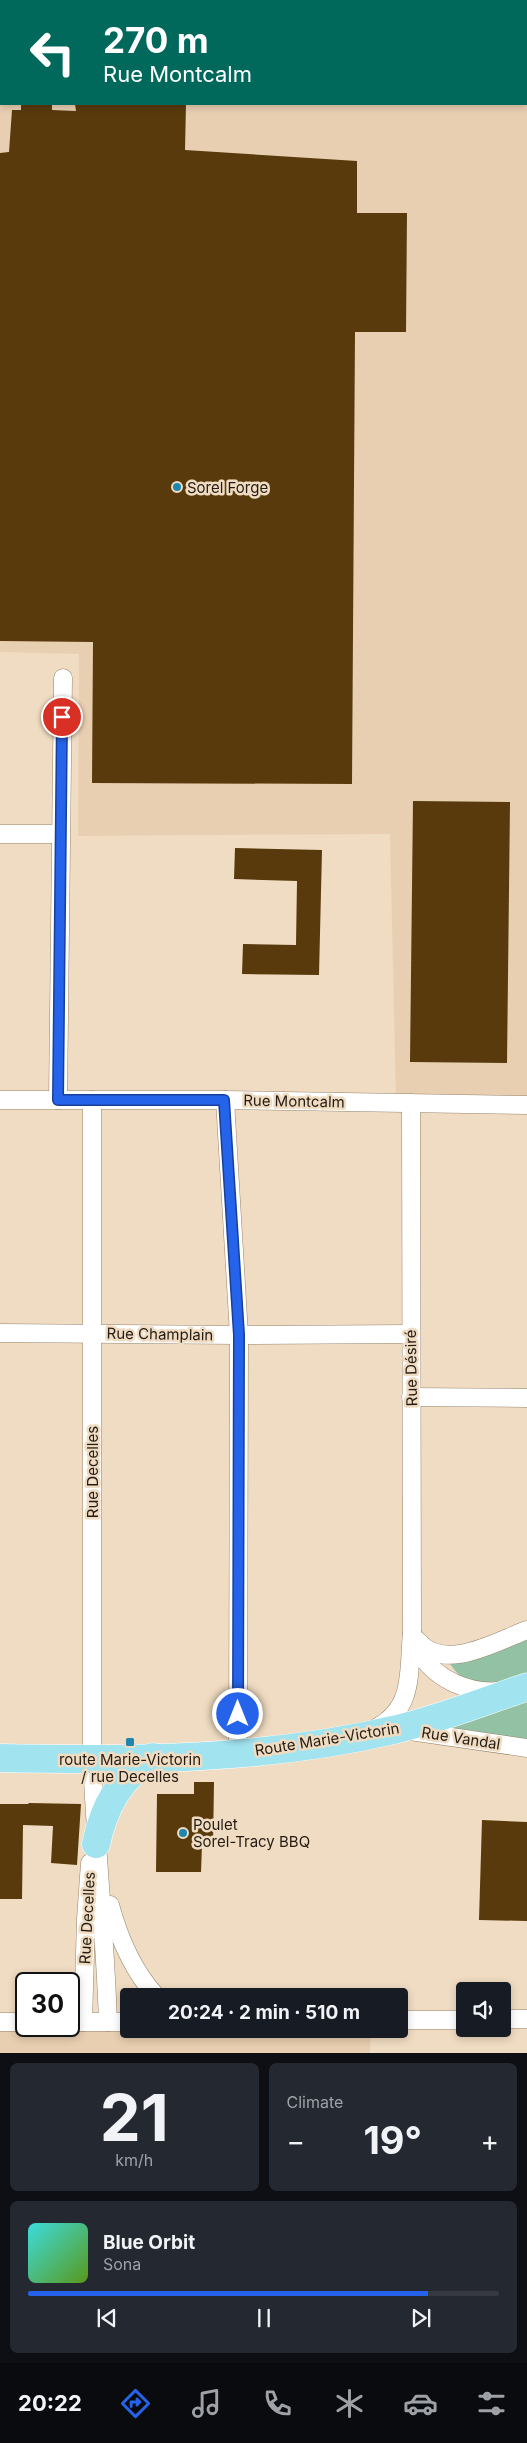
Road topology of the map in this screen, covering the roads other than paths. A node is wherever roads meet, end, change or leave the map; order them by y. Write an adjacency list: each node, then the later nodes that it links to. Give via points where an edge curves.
1 (63, 678): 3 (street)
2 (0, 834): 3 (street)
3 (60, 834): 5 (street)
4 (0, 1100): 5 (street, Rue Montcalm)
5 (58, 1100): 6 (street, Rue Montcalm)
6 (92, 1100): 7 (street, Rue Montcalm); 11 (street, Rue Decelles)
7 (224, 1100): 8 (street, Rue Montcalm); 13 (street)
8 (411, 1103): 9 (street, Rue Montcalm); 12 (street, Rue Désiré)
9 (527, 1105)
10 (0, 1333): 11 (street, Rue Champlain)
11 (92, 1334): 13 (street, Rue Champlain); 25 (street, Rue Decelles)
12 (410, 1334): 13 (street, Rue Champlain); 14 (street, Rue Désiré)
13 (239, 1335): 22 (street)
14 (412, 1397): 15 (street); 17 (street, Rue Désiré)
15 (527, 1398)
16 (527, 1630): 17 (street, via 465,1653 446,1656 425,1649)
17 (412, 1633): 18 (street, Rue Désiré, via 421,1655 448,1680 487,1692); 20 (street, Rue Désiré, via 403,1703 391,1720)
18 (524, 1688): 19 (main road, Route Marie-Victorin)
19 (395, 1730): 20 (main road, Route Marie-Victorin); 21 (street, Rue Vandal, via 424,1731)
20 (360, 1737): 22 (main road, Route Marie-Victorin)
21 (527, 1748)
22 (238, 1753): 24 (main road, Route Marie-Victorin)
23 (0, 1758): 25 (main road, Route Marie-Victorin)
24 (153, 1758): 25 (main road, Route Marie-Victorin); 26 (main road, via 136,1768 117,1790 101,1822)
25 (92, 1760): 26 (street, Rue Decelles)
26 (96, 1844): 27 (street, Rue Decelles, via 89,1866); 28 (street, via 114,1921); 36 (street, Rue Decelles, via 104,1922)
27 (80, 1981)
28 (149, 1988)
29 (527, 2019): 32 (street)
30 (408, 2020): 31 (street)
31 (456, 2020)
32 (511, 2020)
33 (0, 2022): 34 (street)
34 (15, 2022)
35 (80, 2022): 36 (street)
36 (108, 2022): 37 (street)
37 (120, 2022)

